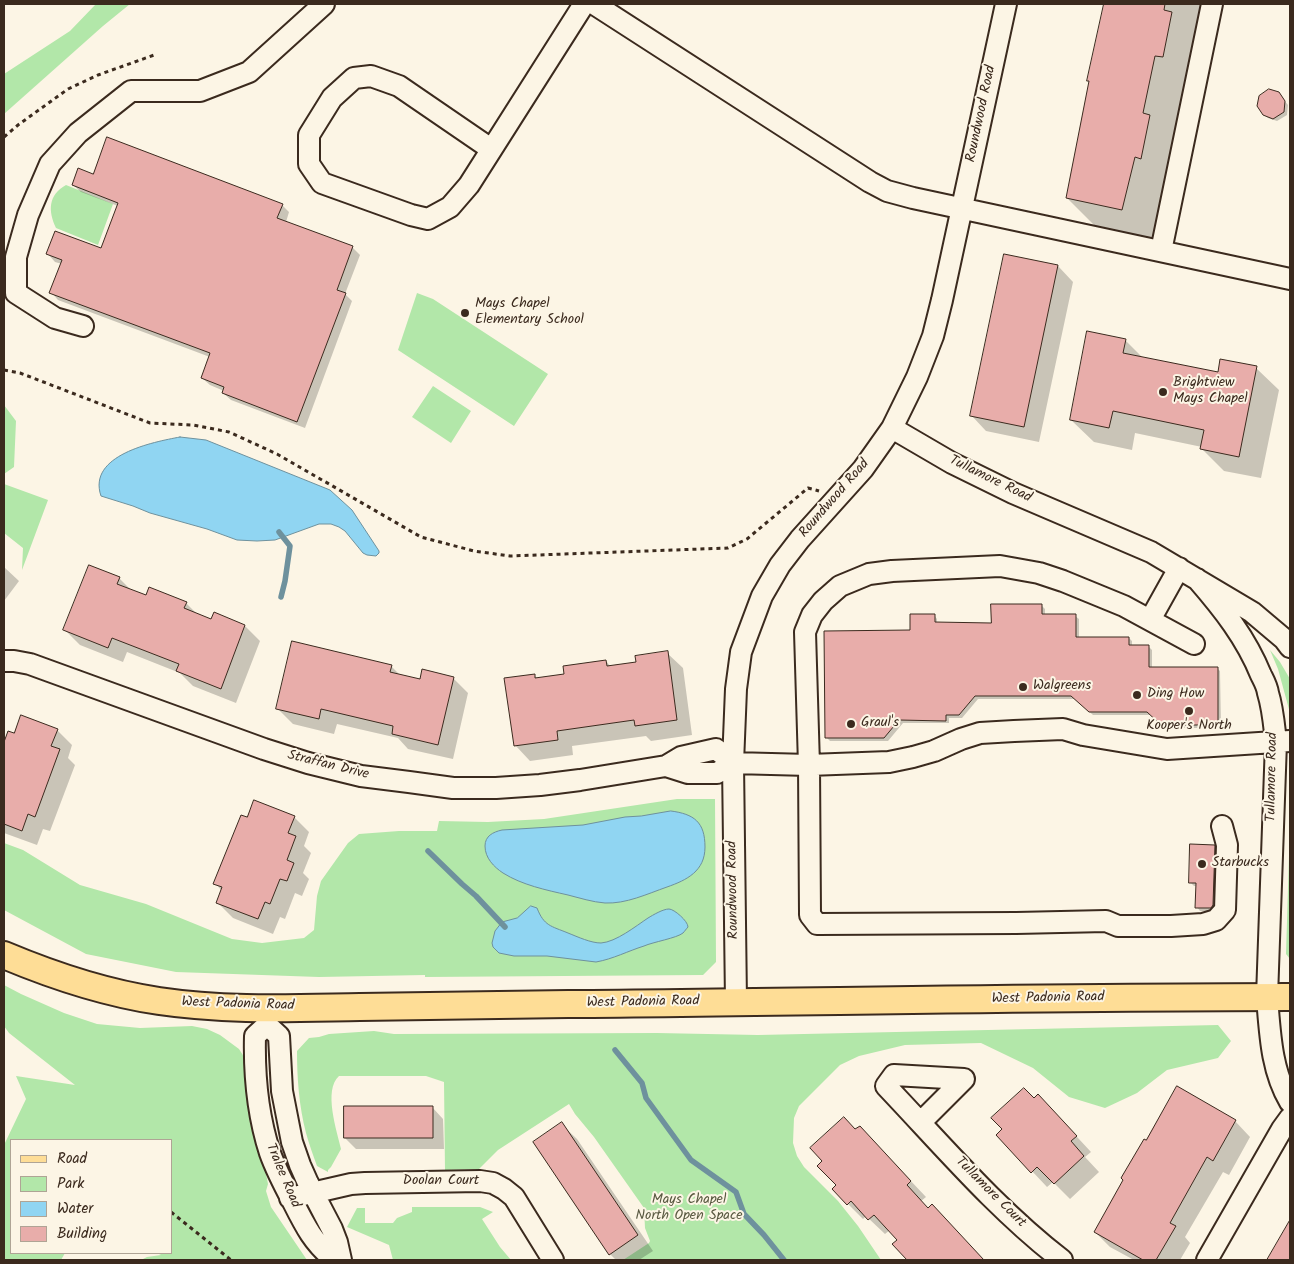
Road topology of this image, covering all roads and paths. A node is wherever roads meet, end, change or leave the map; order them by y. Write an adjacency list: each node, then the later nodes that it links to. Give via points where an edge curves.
1 (324, 4): 12 (street, via 249,72 200,91 131,91 78,133 50,164 28,215 16,257 16,293 55,318)
2 (584, 4): 8 (street)
3 (594, 4): 9 (street, via 870,182 887,191)
4 (1006, 4): 9 (street, Roundwood Road)
5 (1212, 4): 10 (street)
6 (157, 54): 7 (path, via 68,89)
7 (4, 137)
8 (491, 149): 8 (street, via 399,86 371,76 354,78 332,98 308,135 309,164 322,183 428,219 450,206 469,185)
9 (962, 208): 10 (street); 14 (street, Roundwood Road, via 933,336)
10 (1161, 251): 11 (street)
11 (1290, 278)
12 (83, 326)
13 (4, 370): 15 (path, via 20,373 150,423 193,425 229,432 276,454 421,537 474,551 510,556 728,548 747,539 808,488)
14 (892, 428): 16 (street, Tullamore Road, via 960,468 1151,552); 23 (street, Roundwood Road, via 863,469 800,539 762,596 741,652)
15 (820, 491)
16 (1179, 568): 17 (street, Tullamore Road); 18 (street)
17 (1197, 579): 20 (street, Tullamore Road, via 1252,612); 22 (street, Tullamore Road, via 1220,605 1255,658)
18 (1150, 620): 19 (street); 24 (street, via 1063,581 1000,566 892,571 869,574 840,586 822,601 805,632)
19 (1194, 644)
20 (1290, 647)
21 (4, 661): 23 (street, Straffan Drive, via 30,664 264,750 361,776 453,788 496,788 580,780 666,766 688,774 717,774)
22 (1283, 742): 24 (street, via 1167,748 1063,729 997,732 980,733 934,751 888,762); 27 (street, Tullamore Road)
23 (733, 763): 24 (street); 28 (street, Roundwood Road)
24 (809, 765): 25 (street, via 810,915 817,924 1203,924 1216,920 1224,910 1227,845)
25 (1222, 826)
26 (4, 955): 29 (main road, West Padonia Road, via 80,984 118,994)
27 (1279, 997): 28 (main road, West Padonia Road); 30 (street, via 1270,1039 1276,1069)
28 (736, 1002): 29 (main road, West Padonia Road)
29 (267, 1017): 33 (street, Tralee Road, via 279,1036 282,1091 292,1142); 34 (street, Tralee Road, via 255,1036 261,1118 270,1154)
30 (1290, 1102)
31 (1290, 1118): 41 (street)
32 (921, 1122): 40 (street, Tullamore Court, via 1006,1211)
33 (313, 1192): 34 (street, Doolan Court); 38 (street, Tralee Road, via 332,1229); 39 (street, Doolan Court, via 365,1183 493,1183 514,1198)
34 (290, 1198): 37 (street, Tralee Road, via 316,1243)
35 (172, 1213): 36 (path)
36 (231, 1260)
37 (335, 1260)
38 (340, 1260)
39 (553, 1260)
40 (1062, 1260)
41 (1207, 1260)

